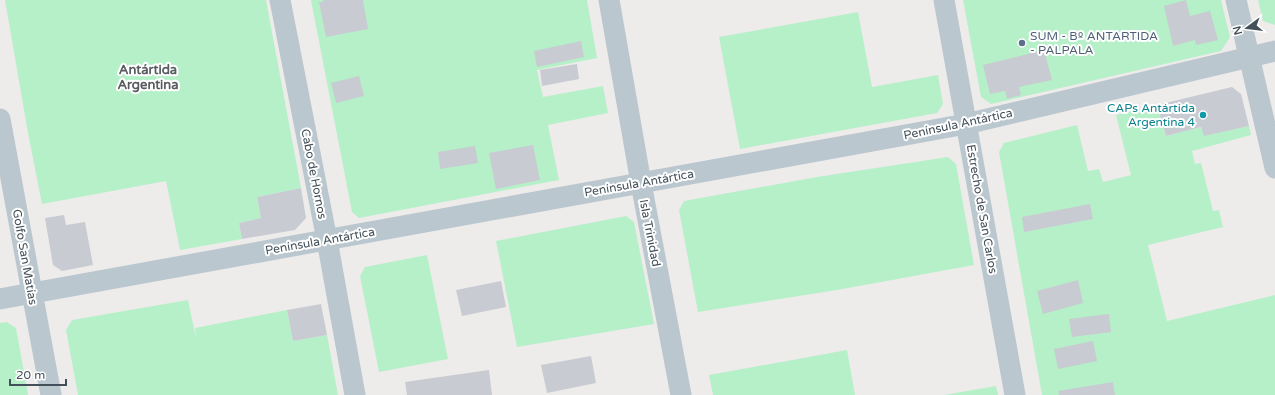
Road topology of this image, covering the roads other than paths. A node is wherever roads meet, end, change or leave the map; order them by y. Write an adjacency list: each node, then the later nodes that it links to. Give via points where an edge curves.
1 (280, 0): 11 (street, Cabo de Hornos)
2 (609, 0): 10 (street, Isla Trinidad)
3 (944, 0): 8 (street, Estrecho de San Carlos)
4 (1236, 0): 6 (street)
5 (1275, 51): 6 (street, Península Antártica)
6 (1249, 57): 8 (street, Península Antártica); 9 (street)
7 (0, 119): 12 (street, Golfo San Matías)
8 (966, 124): 10 (street, Península Antártica); 17 (street, Estrecho de San Carlos)
9 (1275, 168)
10 (641, 183): 11 (street, Península Antártica); 16 (street, Isla Trinidad)
11 (327, 240): 12 (street, Península Antártica); 15 (street, Cabo de Hornos)
12 (32, 294): 13 (street, Península Antártica); 14 (street, Golfo San Matías)
13 (0, 300)
14 (51, 395)
15 (355, 395)
16 (681, 395)
17 (1015, 395)

